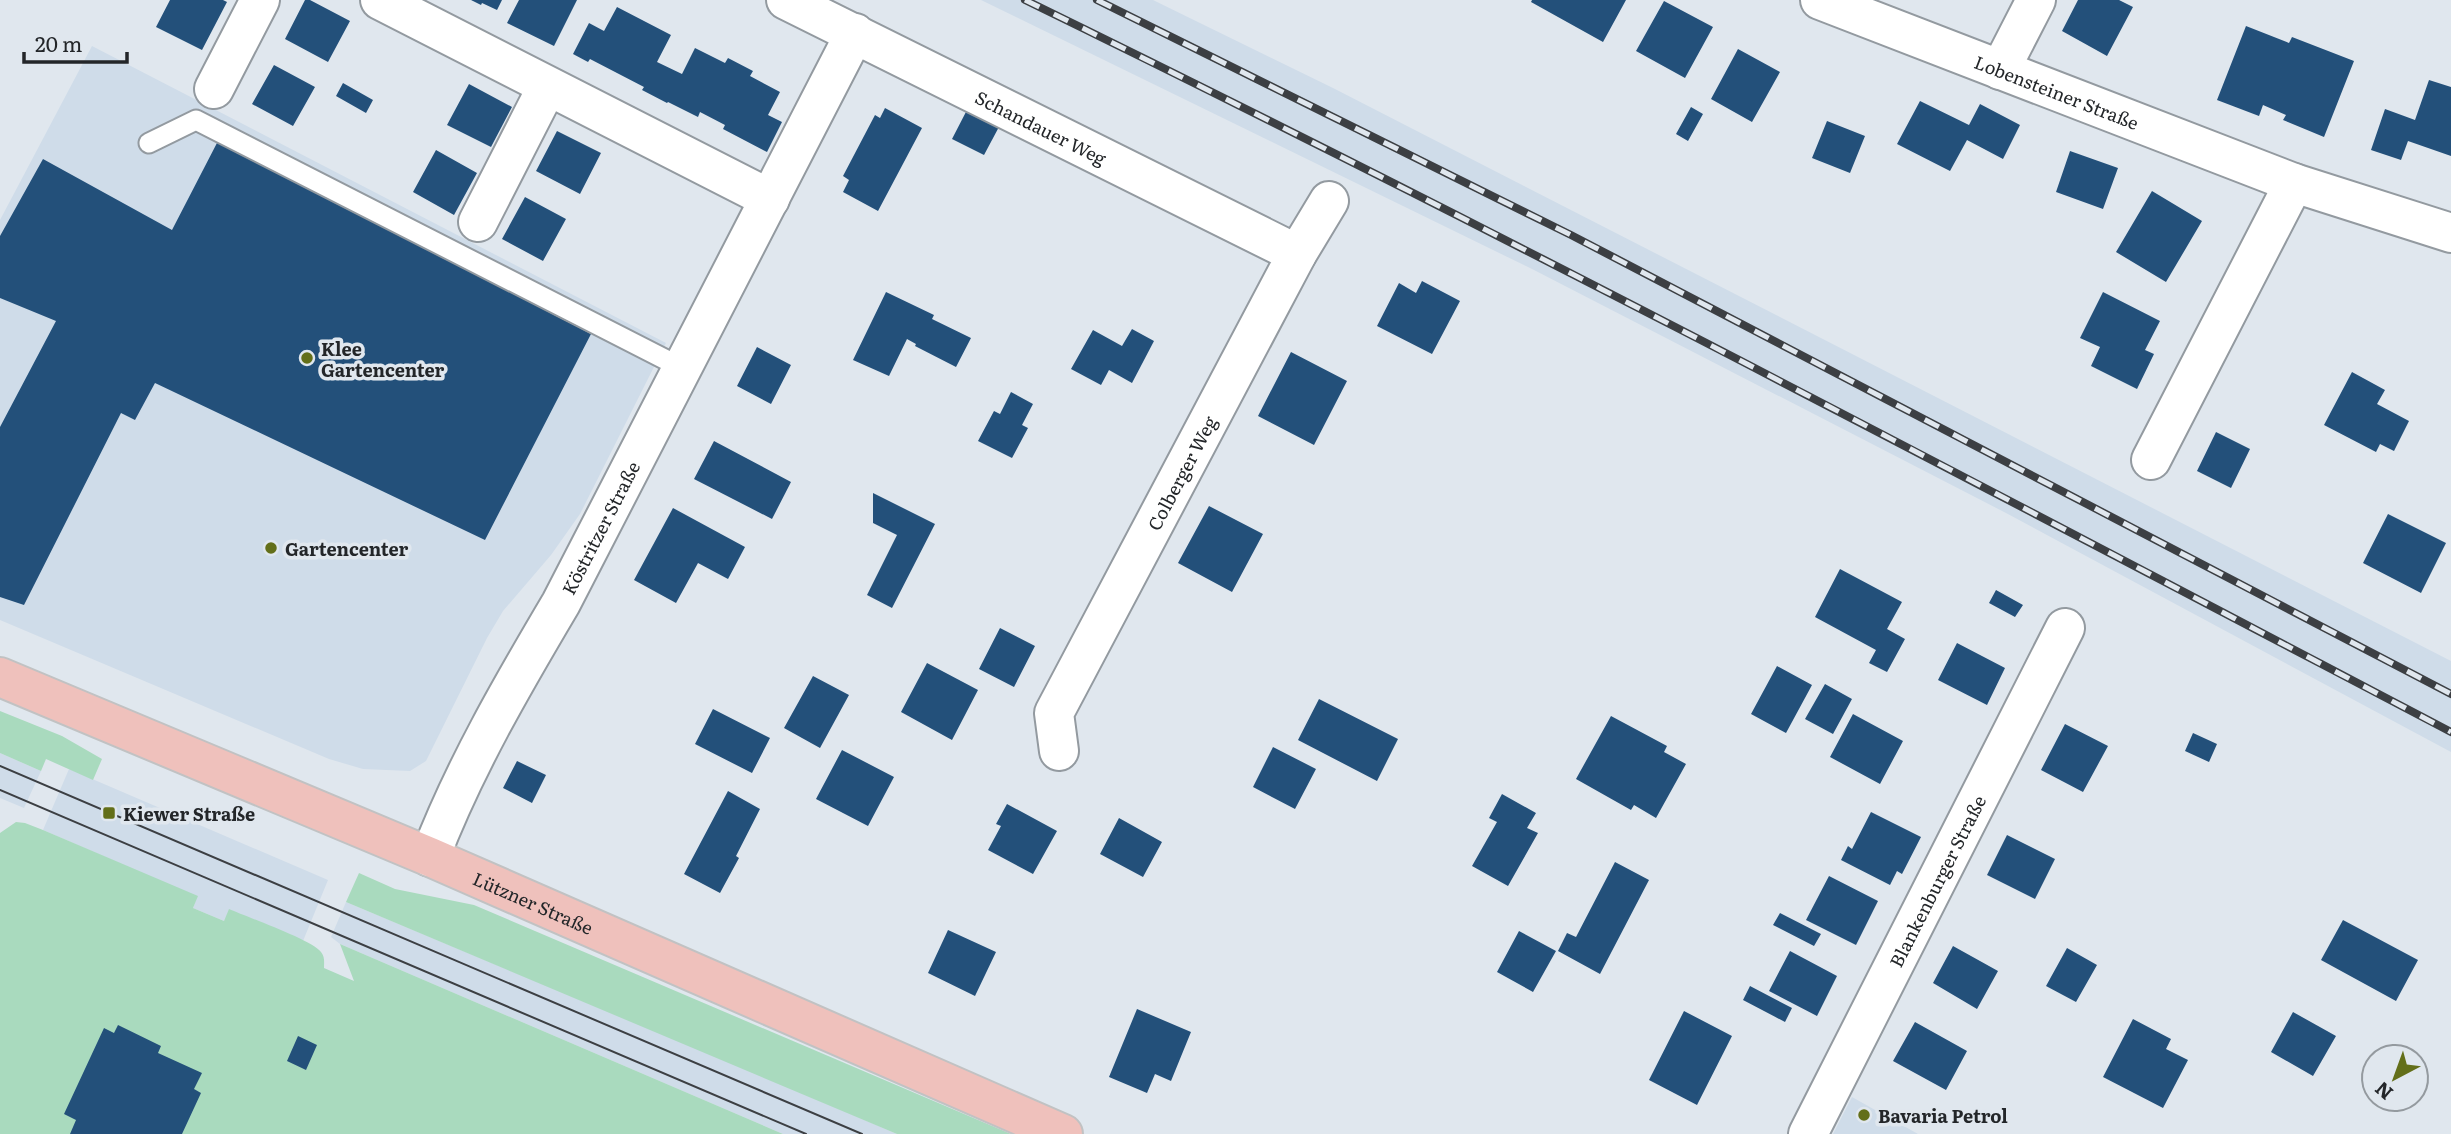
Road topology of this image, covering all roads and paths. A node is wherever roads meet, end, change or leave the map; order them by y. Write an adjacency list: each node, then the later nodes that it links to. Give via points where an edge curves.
1 (260, 0): 9 (street)
2 (380, 0): 8 (street)
3 (786, 0): 6 (street, Schandauer Weg)
4 (1820, 0): 7 (street, Lobensteiner Straße)
5 (2036, 0): 7 (street)
6 (855, 33): 12 (street, Köstritzer Straße); 16 (street, Schandauer Weg)
7 (2000, 70): 11 (street, Lobensteiner Straße)
8 (547, 87): 12 (street); 14 (street)
9 (214, 89)
10 (149, 143): 17 (lane, via 196,120)
11 (2294, 183): 15 (street, Lobensteiner Straße); 18 (street)
12 (770, 199): 17 (street, Köstritzer Straße)
13 (1329, 201): 16 (street, Colberger Weg)
14 (478, 222)
15 (2451, 233)
16 (1297, 254): 21 (street, Colberger Weg, via 1054,713)
17 (684, 369): 22 (street, Köstritzer Straße, via 455,796)
18 (2151, 460)
19 (2065, 628): 24 (street, Blankenburger Straße)
20 (0, 677): 22 (main road, Lützner Straße)
21 (1059, 751)
22 (430, 857): 23 (main road, Lützner Straße)
23 (1063, 1134)
24 (1808, 1134)

